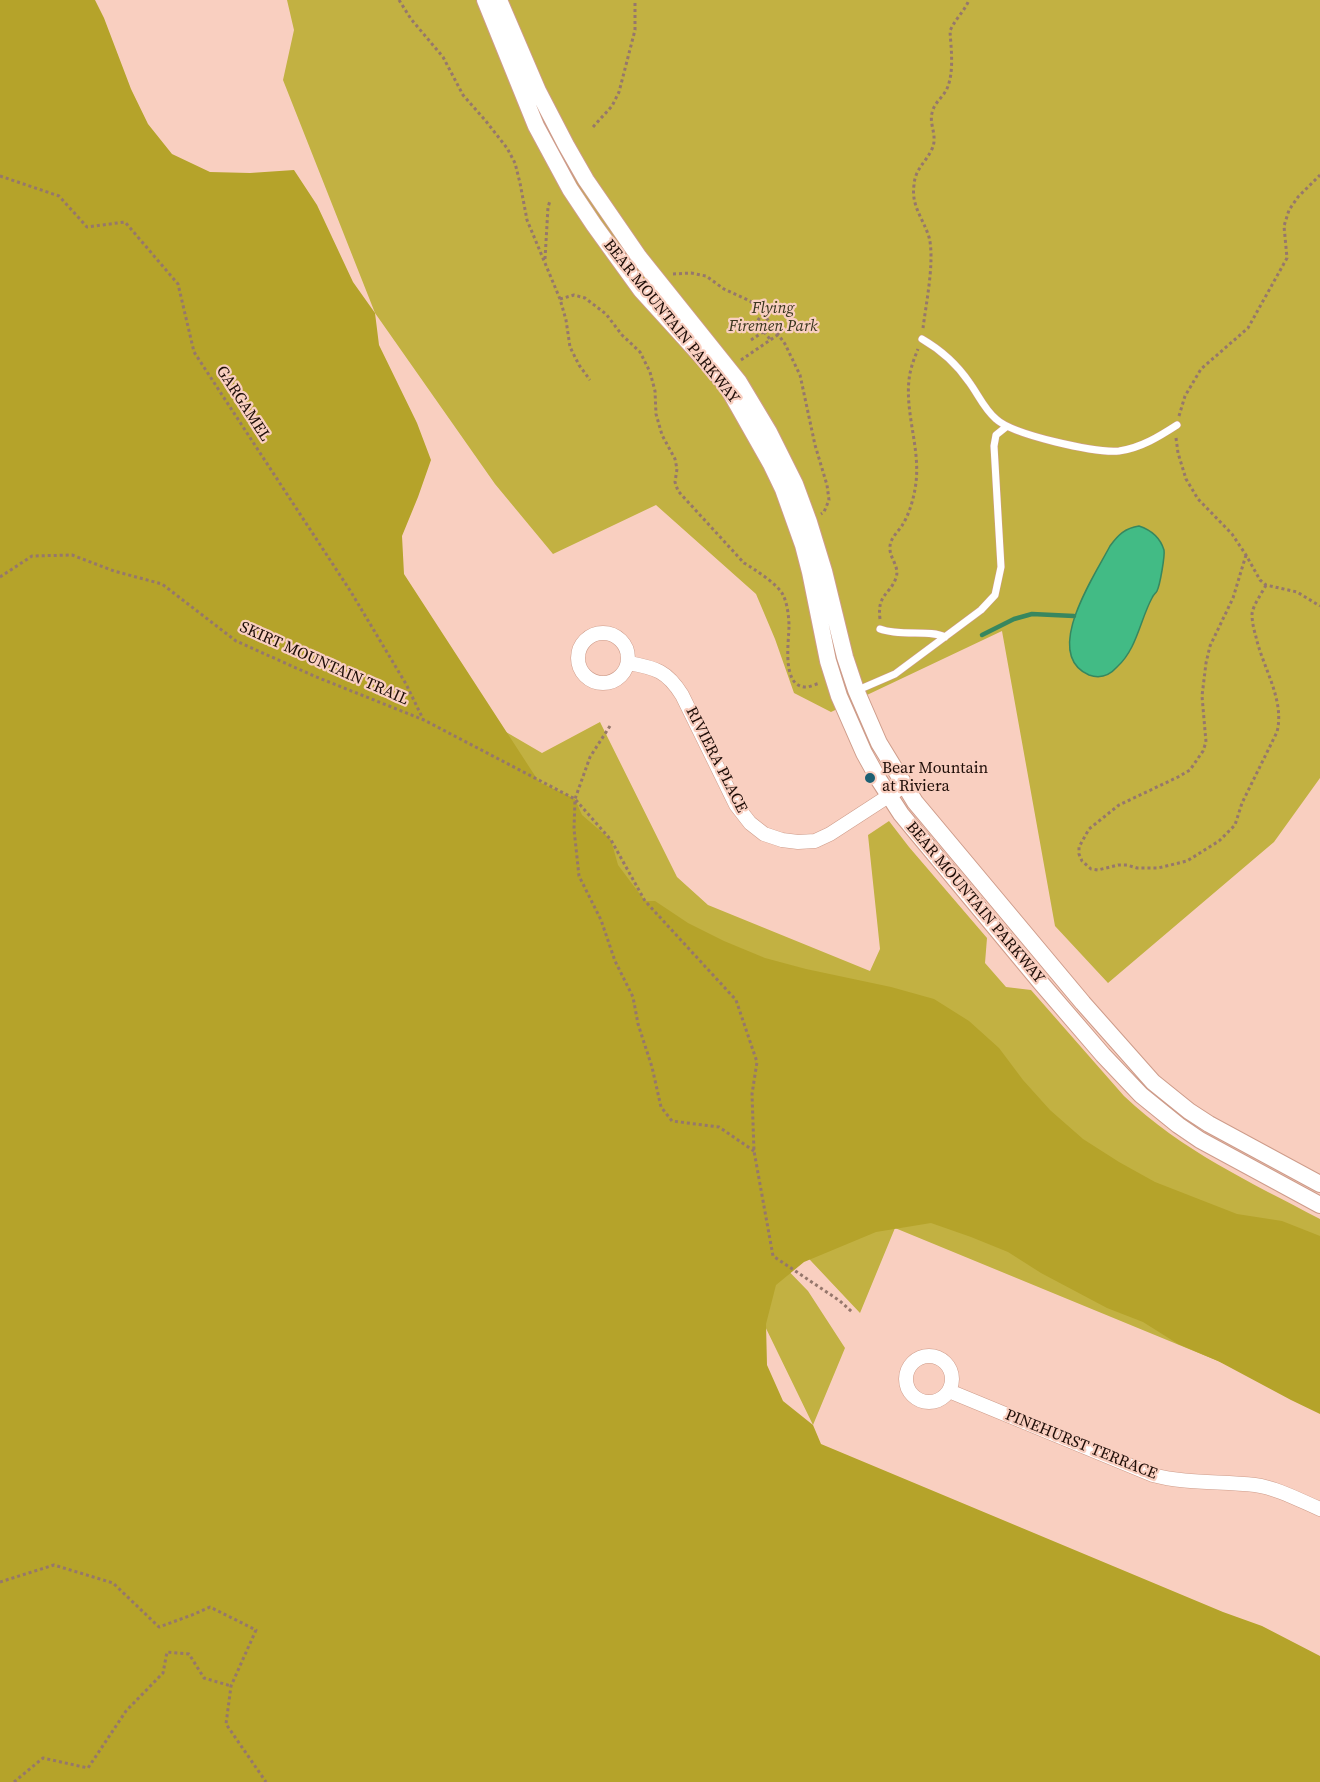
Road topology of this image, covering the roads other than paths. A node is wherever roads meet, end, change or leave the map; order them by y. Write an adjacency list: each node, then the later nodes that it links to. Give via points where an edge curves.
1 (485, 0): 11 (street, BEAR MOUNTAIN PARKWAY, via 536,126 570,189 641,290 728,388 771,464 803,545 839,696 864,753)
2 (499, 0): 9 (street, BEAR MOUNTAIN PARKWAY, via 538,91 586,180 656,280 739,382 778,449 809,522)
3 (922, 339): 5 (lane, via 955,364 990,413)
4 (1178, 425): 5 (lane, via 1155,439 1120,451 1090,449)
5 (1006, 427): 7 (lane, via 996,435 994,446 1001,567 995,595)
6 (880, 629): 7 (lane, via 900,634 939,633)
7 (945, 637): 9 (lane, via 895,675)
8 (629, 663): 11 (street, RIVIERA PLACE, via 662,671 674,681 736,805 750,824 764,834 782,840 815,841)
9 (856, 690): 10 (street, BEAR MOUNTAIN PARKWAY, via 879,743)
10 (904, 786): 11 (street, RIVIERA PLACE); 12 (street, BEAR MOUNTAIN PARKWAY, via 1062,980 1153,1082 1209,1124)
11 (889, 796): 13 (street, BEAR MOUNTAIN PARKWAY, via 1041,983 1141,1095 1200,1140)
12 (1320, 1184)
13 (1320, 1205)
14 (949, 1391): 15 (street, PINEHURST TERRACE, via 1153,1475 1255,1485)
15 (1320, 1509)

